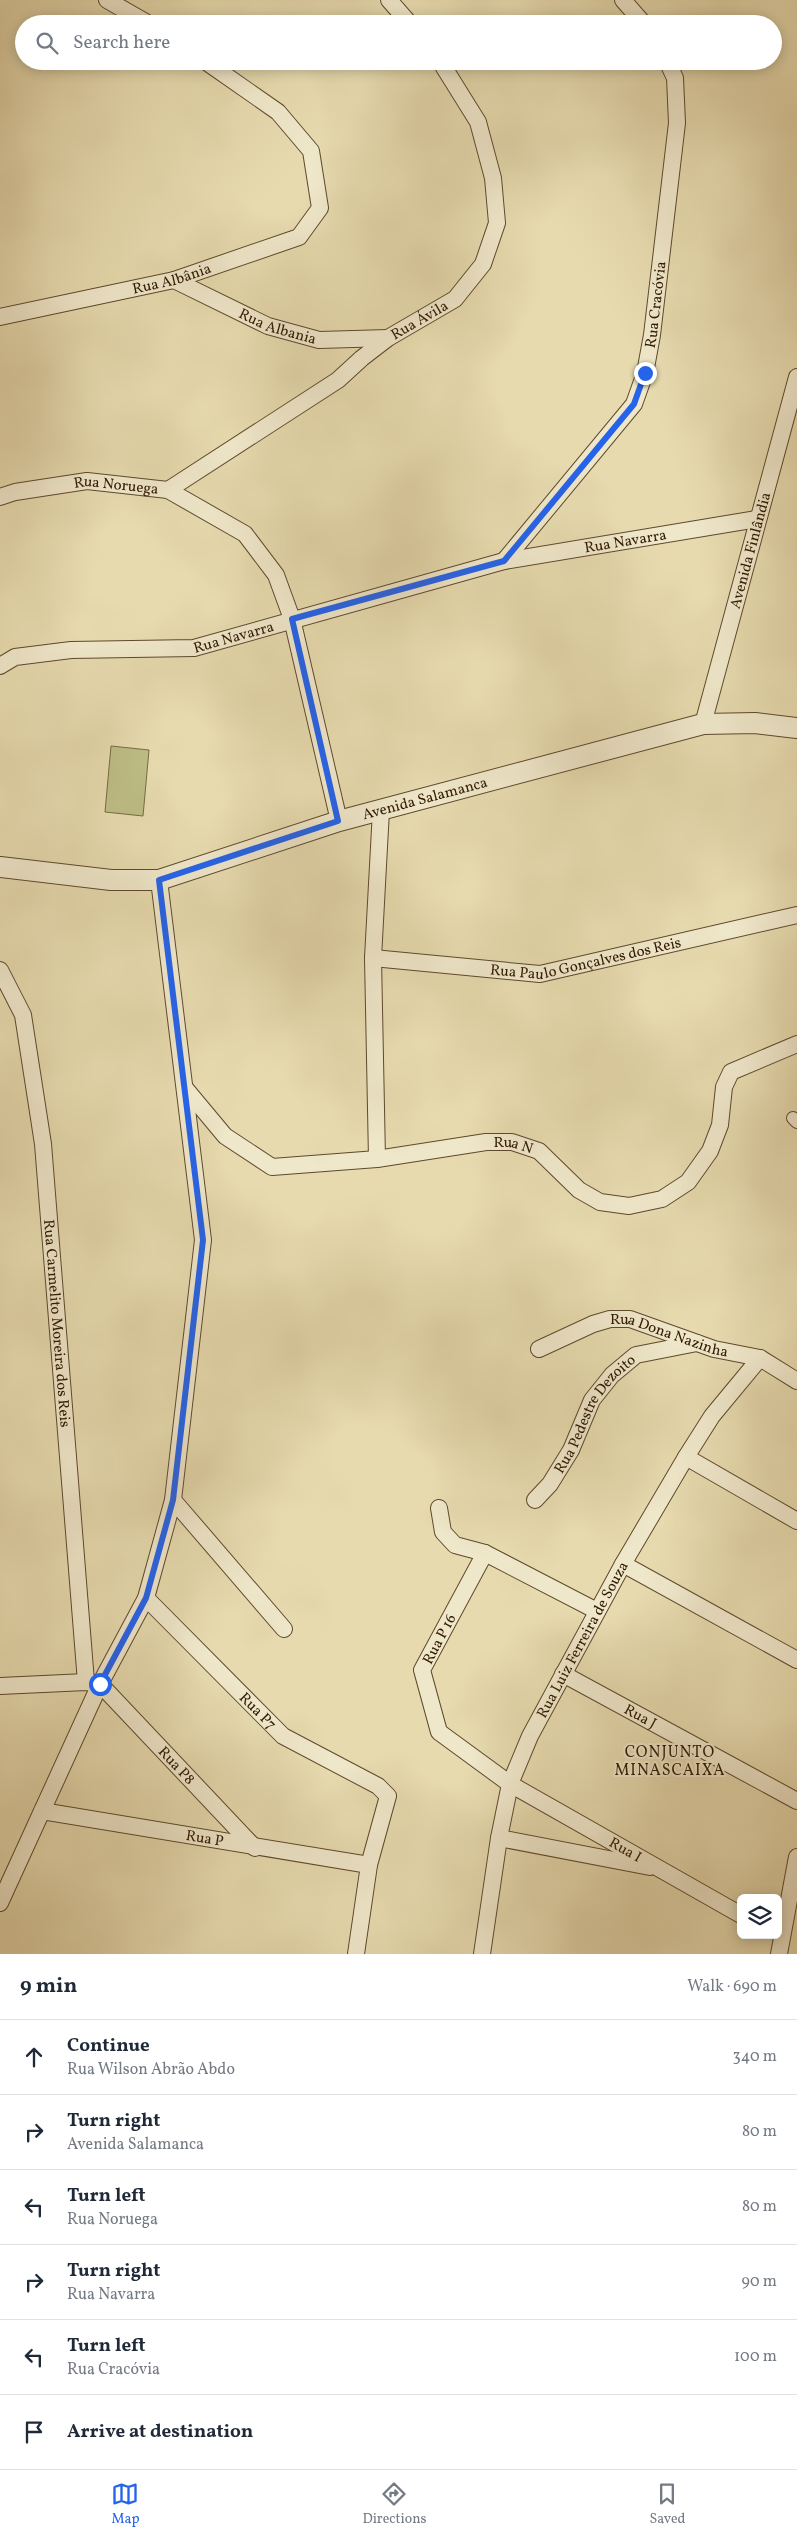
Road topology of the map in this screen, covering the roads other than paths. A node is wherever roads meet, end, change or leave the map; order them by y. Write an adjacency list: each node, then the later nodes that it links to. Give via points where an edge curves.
1 (107, 0): 4 (street)
2 (389, 0): 5 (street)
3 (623, 0): 6 (street)
4 (133, 15)
5 (402, 15)
6 (636, 15)
7 (218, 70): 10 (street, Rua Albânia, via 278,112 311,151 320,208 300,237)
8 (446, 70): 12 (street, Rua Ávila, via 478,122 493,178 497,223 483,264 455,300)
9 (671, 70): 17 (street, Rua Cracóvia, via 675,78 677,123 645,373 634,404)
10 (174, 280): 11 (street, Rua Albânia); 12 (street, Rua Albania, via 268,326 318,340)
11 (2, 312)
12 (388, 338): 14 (street, Rua Ávila, via 338,380)
13 (797, 377): 16 (street, Avenida Finlândia)
14 (168, 490): 15 (street, Rua Noruega, via 87,481); 18 (street, Rua Noruega, via 244,534 276,575)
15 (0, 496)
16 (756, 519): 17 (street, Rua Navarra); 20 (street, Avenida Finlândia)
17 (504, 561): 18 (street, Rua Navarra)
18 (292, 619): 19 (street, Rua Navarra, via 194,648 71,650 15,657); 23 (street, Rua Noruega)
19 (0, 666)
20 (702, 724): 21 (street, Avenida Salamanca, via 755,723); 22 (street, Avenida Salamanca)
21 (797, 728)
22 (381, 810): 23 (street, Avenida Salamanca); 27 (street)
23 (338, 821): 25 (street, Avenida Salamanca)
24 (0, 867): 25 (street, Avenida Salamanca, via 111,880)
25 (159, 880): 30 (street)
26 (797, 915): 27 (street, Rua Paulo Gonçalves dos Reis, via 540,974)
27 (373, 958): 31 (street)
28 (0, 970): 48 (street, Rua Carmelito Moreira dos Reis, via 23,1015 43,1144)
29 (797, 1044): 31 (street, Rua N, via 731,1072 724,1087 720,1125 710,1151 688,1182 662,1199 629,1206 600,1202 579,1190 539,1150 512,1142 486,1142)
30 (185, 1088): 31 (street, Rua N, via 226,1136 272,1167); 37 (street, via 203,1240)
31 (377, 1159)
32 (697, 1342): 33 (street, Rua Dona Nazinha, via 630,1319 610,1319); 34 (street, Rua Dona Nazinha, via 714,1349); 38 (street, Rua Pedestre Dezoito, via 636,1355 612,1374 592,1400 563,1464)
33 (539, 1349)
34 (760, 1358): 35 (street, Rua Dona Nazinha); 36 (street, Rua Luiz Ferreira de Souza, via 712,1416)
35 (797, 1381)
36 (686, 1457): 40 (street); 42 (street, Rua Luiz Ferreira de Souza)
37 (173, 1500): 43 (street); 45 (street)
38 (535, 1500)
39 (439, 1508): 41 (street, via 443,1532 455,1545)
40 (797, 1521)
41 (485, 1553): 44 (street); 50 (street, Rua P 16, via 422,1670 439,1732)
42 (623, 1564): 44 (street, Rua Luiz Ferreira de Souza); 46 (street)
43 (146, 1598): 48 (street); 57 (street, Rua P7, via 283,1736 378,1786 388,1796)
44 (597, 1611): 47 (street, Rua Luiz Ferreira de Souza)
45 (284, 1629)
46 (797, 1660)
47 (563, 1674): 50 (street, Rua Luiz Ferreira de Souza, via 530,1736); 51 (street, Rua J)
48 (93, 1683): 49 (street); 52 (street); 54 (street, Rua P8)
49 (0, 1686)
50 (510, 1784): 53 (street, Rua Luiz Ferreira de Souza); 58 (street, Rua I)
51 (797, 1801)
52 (42, 1811): 54 (street, Rua P); 56 (street)
53 (499, 1838): 58 (street); 63 (street, Rua Luiz Ferreira de Souza)
54 (255, 1848): 57 (street, Rua P)
55 (797, 1857): 61 (street)
56 (8, 1864): 59 (street)
57 (369, 1865): 62 (street)
58 (664, 1870): 60 (street, Rua I)
59 (0, 1903)
60 (737, 1913)
61 (783, 1942)
62 (356, 1954)
63 (482, 1954)

